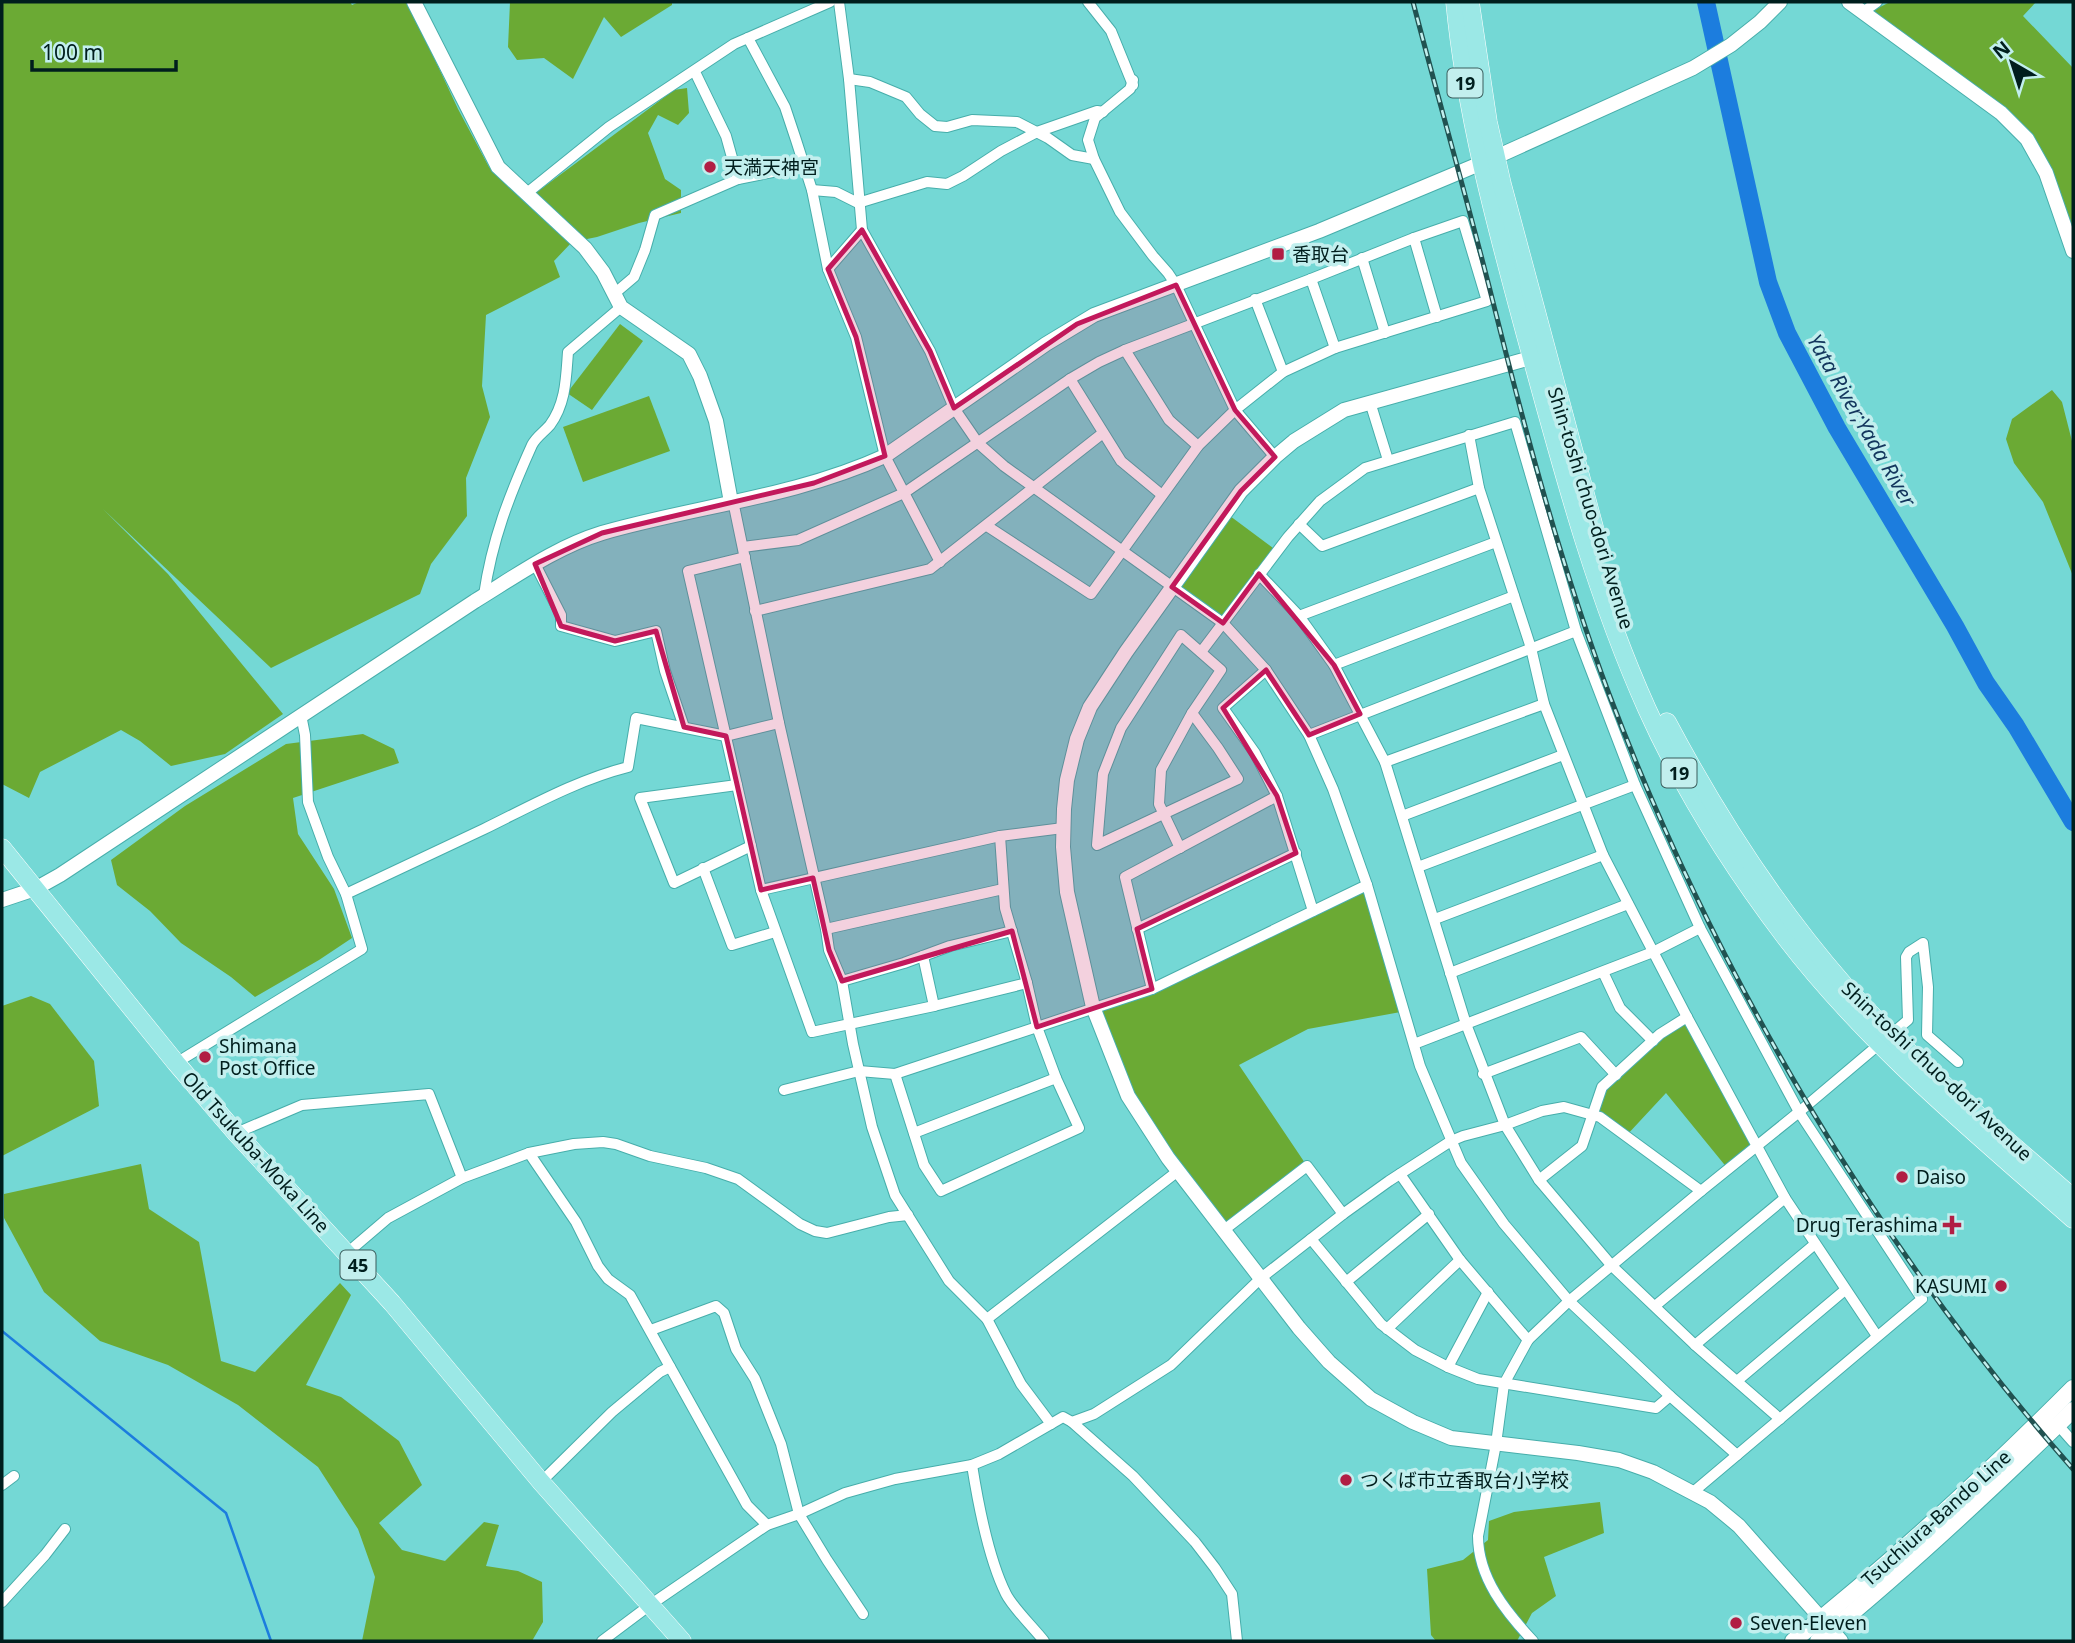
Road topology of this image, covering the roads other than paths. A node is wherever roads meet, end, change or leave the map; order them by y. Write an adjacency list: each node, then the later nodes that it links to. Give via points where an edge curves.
1 (414, 2): 21 (street, via 498,167)
2 (830, 2): 11 (street)
3 (839, 2): 13 (street)
4 (1088, 2): 14 (street, via 1111,31 1133,82)
5 (1455, 2): 17 (main road, Shin-toshi chuo-dori Avenue / 19, via 1465,81)
6 (1470, 2): 17 (main road, Shin-toshi chuo-dori Avenue / 19)
7 (1780, 2): 17 (street, via 1731,45 1698,65)
8 (1849, 2): 10 (street)
9 (1877, 2): 10 (street)
10 (1863, 12): 25 (street, via 2001,113 2027,139 2046,173)
11 (748, 38): 12 (street); 18 (street, via 785,107)
12 (695, 72): 19 (street, via 726,136); 21 (street, via 609,127)
13 (849, 79): 15 (street, via 906,97 936,126 972,120 1017,121); 22 (street)
14 (1103, 112): 15 (street); 16 (street, via 1095,118 1088,139)
15 (1037, 132): 16 (street, via 1072,155); 22 (street, via 947,184 927,182)
16 (1094, 159): 29 (street, via 1120,212)
17 (1489, 160): 29 (street); 38 (main road, Shin-toshi chuo-dori Avenue / 19)
18 (803, 166): 19 (street); 20 (street)
19 (738, 179): 30 (street, via 655,215 634,277)
20 (812, 190): 22 (street, via 836,192); 27 (street)
21 (527, 193): 30 (street, via 585,248)
22 (858, 204): 23 (street)
23 (862, 230): 27 (street); 42 (street, via 930,351)
24 (1414, 238): 26 (street); 33 (street); 33 (street, via 1463,221 1487,301)
25 (2073, 251)
26 (1363, 258): 28 (street); 35 (street)
27 (828, 269): 48 (street, via 856,337)
28 (1311, 279): 31 (street); 36 (street)
29 (1176, 285): 34 (street); 42 (street, via 1077,324)
30 (614, 294): 32 (street)
31 (1255, 299): 34 (street); 39 (street)
32 (621, 307): 55 (street, via 689,355 716,421); 65 (street, via 568,352 563,400 534,441 511,495 492,548)
33 (1437, 317): 35 (street)
34 (1195, 324): 37 (street); 43 (street)
35 (1385, 333): 36 (street)
36 (1335, 348): 39 (street)
37 (1125, 350): 40 (street); 47 (street, via 1169,420)
38 (1539, 356): 41 (street); 128 (main road, Shin-toshi chuo-dori Avenue / 19, via 1632,645 1658,705 1714,808 1768,889)
39 (1283, 372): 43 (street)
40 (1070, 379): 44 (street); 46 (street)
41 (1370, 402): 49 (street, via 1344,410); 50 (street)
42 (954, 408): 46 (street); 48 (street)
43 (1235, 410): 47 (street); 49 (street)
44 (1103, 433): 51 (street); 54 (street, via 1121,461)
45 (1469, 435): 50 (street); 52 (street); 70 (street, via 1515,422)
46 (978, 443): 51 (street); 53 (street)
47 (1198, 446): 54 (street)
48 (885, 456): 53 (street); 55 (street, via 814,483)
49 (1275, 457): 64 (street, via 1241,491)
50 (1388, 460): 56 (street, via 1364,468 1320,501)
51 (1034, 488): 57 (street); 59 (street)
52 (1479, 488): 56 (street, via 1322,546); 58 (street)
53 (904, 493): 60 (street, via 798,540); 61 (street)
54 (1162, 495): 59 (street)
55 (732, 501): 60 (street); 62 (street, via 602,533)
56 (1299, 524): 63 (street)
57 (987, 526): 59 (street, via 1091,594); 61 (street)
58 (1496, 542): 66 (street); 68 (street)
59 (1123, 550): 64 (street)
60 (744, 552): 67 (street); 82 (street, via 688,571)
61 (940, 562): 67 (street, via 930,569)
62 (535, 564): 65 (street); 80 (street, via 562,626 615,641 656,631)
63 (1259, 574): 68 (street); 69 (street)
64 (1172, 587): 69 (street); 91 (street, via 1090,707 1067,780)
65 (484, 595): 78 (street)
66 (1514, 596): 71 (street); 73 (street)
67 (755, 611): 79 (street)
68 (1299, 617): 73 (street)
69 (1223, 623): 72 (street); 74 (street)
70 (1576, 631): 71 (street); 86 (street)
71 (1531, 648): 75 (street); 77 (street)
72 (1201, 652): 76 (street, via 1221,670); 89 (street, via 1181,635 1121,728 1103,774 1097,845)
73 (1334, 665): 77 (street)
74 (1266, 670): 81 (street); 87 (street, via 1223,708 1255,753)
75 (1544, 704): 83 (street); 84 (street)
76 (1192, 713): 89 (street, via 1161,770 1159,804); 89 (street, via 1238,779)
77 (1360, 714): 81 (street); 84 (street)
78 (301, 715): 102 (street); 105 (street, via 308,802)
79 (779, 723): 82 (street); 100 (street)
80 (684, 727): 82 (street); 105 (street, via 636,718 628,767 550,796)
81 (1309, 735): 101 (street)
82 (726, 736): 85 (street)
83 (1563, 755): 88 (street); 90 (street)
84 (1385, 762): 90 (street)
85 (737, 785): 93 (street); 99 (street, via 640,799 674,883)
86 (1635, 785): 88 (street); 110 (street)
87 (1277, 796): 95 (street); 96 (street)
88 (1584, 806): 97 (street); 98 (street)
89 (1164, 815): 95 (street)
90 (1402, 816): 98 (street)
91 (1063, 828): 92 (street); 123 (street, via 1067,892)
92 (999, 836): 100 (street); 103 (street)
93 (751, 846): 99 (street); 104 (street)
94 (2, 848): 102 (main road, Old Tsukuba-Moka Line / 45)
95 (1180, 848): 112 (street, via 1125,877)
96 (1296, 853): 108 (street); 112 (street)
97 (1604, 855): 107 (street); 109 (street)
98 (1418, 867): 109 (street)
99 (703, 868): 114 (street, via 732,945)
100 (813, 878): 104 (street); 111 (street)
101 (1367, 886): 108 (street); 130 (street)
102 (35, 889): 106 (street); 132 (main road, Old Tsukuba-Moka Line / 45)
103 (1003, 889): 111 (street); 113 (street)
104 (761, 890): 114 (street)
105 (346, 894): 132 (street, via 362,948)
106 (2, 901)
107 (1628, 904): 115 (street); 118 (street)
108 (1313, 911): 121 (street)
109 (1435, 919): 118 (street)
110 (1700, 928): 115 (street); 139 (street)
111 (826, 929): 119 (street)
112 (1137, 929): 121 (street)
113 (1012, 931): 116 (street); 120 (street)
114 (775, 932): 125 (street, via 812,1032)
115 (1653, 952): 117 (street); 124 (street)
116 (923, 956): 119 (street); 122 (street)
117 (1603, 972): 126 (street); 129 (street, via 1620,1008)
118 (1450, 973): 126 (street)
119 (842, 981): 125 (street)
120 (1027, 983): 122 (street); 127 (street)
121 (1152, 989): 123 (street)
122 (934, 1006): 125 (street)
123 (1093, 1007): 127 (street); 147 (street, via 1128,1096)
124 (1687, 1017): 129 (street); 145 (street)
125 (850, 1023): 133 (street)
126 (1466, 1024): 130 (street); 135 (street)
127 (1037, 1027): 134 (street); 137 (street)
128 (1886, 1039): 131 (street, via 1908,1020 1906,957 1923,943 1927,1035); 139 (street); 153 (main road, Shin-toshi chuo-dori Avenue / 19, via 1946,1085); 157 (main road, 19, via 1984,1140)
129 (1653, 1041): 136 (street)
130 (1414, 1044): 144 (street)
131 (1958, 1062)
132 (176, 1063): 142 (main road, Old Tsukuba-Moka Line / 45)
133 (859, 1071): 134 (street); 138 (street); 156 (street, via 884,1165)
134 (894, 1074): 143 (street)
135 (1483, 1074): 136 (street, via 1581,1037); 141 (street)
136 (1616, 1076): 140 (street, via 1602,1087)
137 (1056, 1078): 143 (street); 143 (street, via 1079,1128 941,1191 924,1165)
138 (784, 1090)
139 (1799, 1112): 145 (street); 173 (street, via 1922,1298)
140 (1592, 1114): 141 (street, via 1564,1107); 150 (street, via 1581,1146); 151 (street)
141 (1504, 1125): 144 (street); 150 (street)
142 (236, 1133): 149 (street, via 302,1105 429,1094); 161 (main road, Old Tsukuba-Moka Line / 45)
143 (914, 1133)
144 (1451, 1142): 148 (street); 168 (street, via 1504,1224)
145 (1757, 1146): 151 (street); 152 (street)
146 (529, 1153): 149 (street); 156 (street, via 603,1142 706,1168 738,1179 800,1224 827,1233); 172 (street, via 576,1222 598,1266 631,1295)
147 (1178, 1171): 158 (street); 170 (street)
148 (1400, 1174): 154 (street); 155 (street)
149 (462, 1178): 161 (street, via 388,1218)
150 (1539, 1180): 163 (street)
151 (1701, 1191): 163 (street)
152 (1785, 1198): 160 (street); 169 (street)
153 (2073, 1198)
154 (1343, 1214): 158 (street, via 1307,1166); 159 (street)
155 (1429, 1214): 162 (street); 165 (street)
156 (908, 1215): 170 (street, via 949,1281)
157 (2073, 1219)
158 (1224, 1230): 164 (street)
159 (1311, 1239): 164 (street); 165 (street)
160 (1815, 1244): 166 (street); 175 (street)
161 (346, 1253): 192 (main road, Old Tsukuba-Moka Line / 45)
162 (1460, 1259): 167 (street); 171 (street)
163 (1612, 1266): 168 (street); 169 (street)
164 (1261, 1278): 184 (street, via 1171,1365 1094,1414); 188 (street, via 1329,1362 1371,1399 1451,1438)
165 (1346, 1282): 171 (street)
166 (1846, 1290): 173 (street); 178 (street)
167 (1488, 1292): 174 (street); 177 (street)
168 (1569, 1301): 174 (street); 181 (street)
169 (1655, 1306): 175 (street)
170 (988, 1319): 185 (street, via 1021,1384)
171 (1387, 1329): 177 (street)
172 (651, 1330): 176 (street); 195 (street, via 716,1306 724,1312 736,1349 755,1379 781,1444)
173 (1877, 1336): 183 (street)
174 (1528, 1340): 179 (street)
175 (1695, 1345): 178 (street)
176 (670, 1367): 192 (street, via 612,1412); 196 (street, via 747,1505)
177 (1448, 1367): 179 (street)
178 (1737, 1381): 183 (street)
179 (1504, 1384): 181 (street, via 1656,1408); 188 (street)
180 (2073, 1388): 201 (main road, Tsuchiura-Bando Line)
181 (1670, 1396): 189 (street)
182 (2073, 1410): 186 (main road, Tsuchiura-Bando Line)
183 (1780, 1419): 189 (street)
184 (1072, 1422): 185 (street, via 1063,1417); 205 (street, via 1133,1476 1215,1567 1232,1594)
185 (1051, 1424): 190 (street)
186 (2058, 1425): 187 (street); 201 (main road, Tsuchiura-Bando Line)
187 (2073, 1442)
188 (1496, 1444): 194 (street, via 1619,1460); 206 (street, via 1478,1551 1494,1591)
189 (1737, 1455): 194 (street)
190 (972, 1465): 195 (street, via 845,1493); 204 (street, via 987,1536 1007,1595)
191 (14, 1476): 193 (street)
192 (541, 1482): 199 (main road, Old Tsukuba-Moka Line / 45)
193 (2, 1485)
194 (1692, 1493): 201 (street, via 1739,1525)
195 (799, 1514): 196 (street); 200 (street)
196 (767, 1525): 199 (street)
197 (65, 1529): 198 (street)
198 (2, 1602)
199 (650, 1605): 202 (street); 203 (main road, Old Tsukuba-Moka Line / 45)
200 (863, 1614)
201 (1831, 1630): 207 (main road, Tsuchiura-Bando Line); 208 (main road, Tsuchiura-Bando Line)
202 (601, 1641)
203 (682, 1641)
204 (1044, 1641)
205 (1237, 1641)
206 (1533, 1641)
207 (1793, 1641)
208 (1818, 1641)

